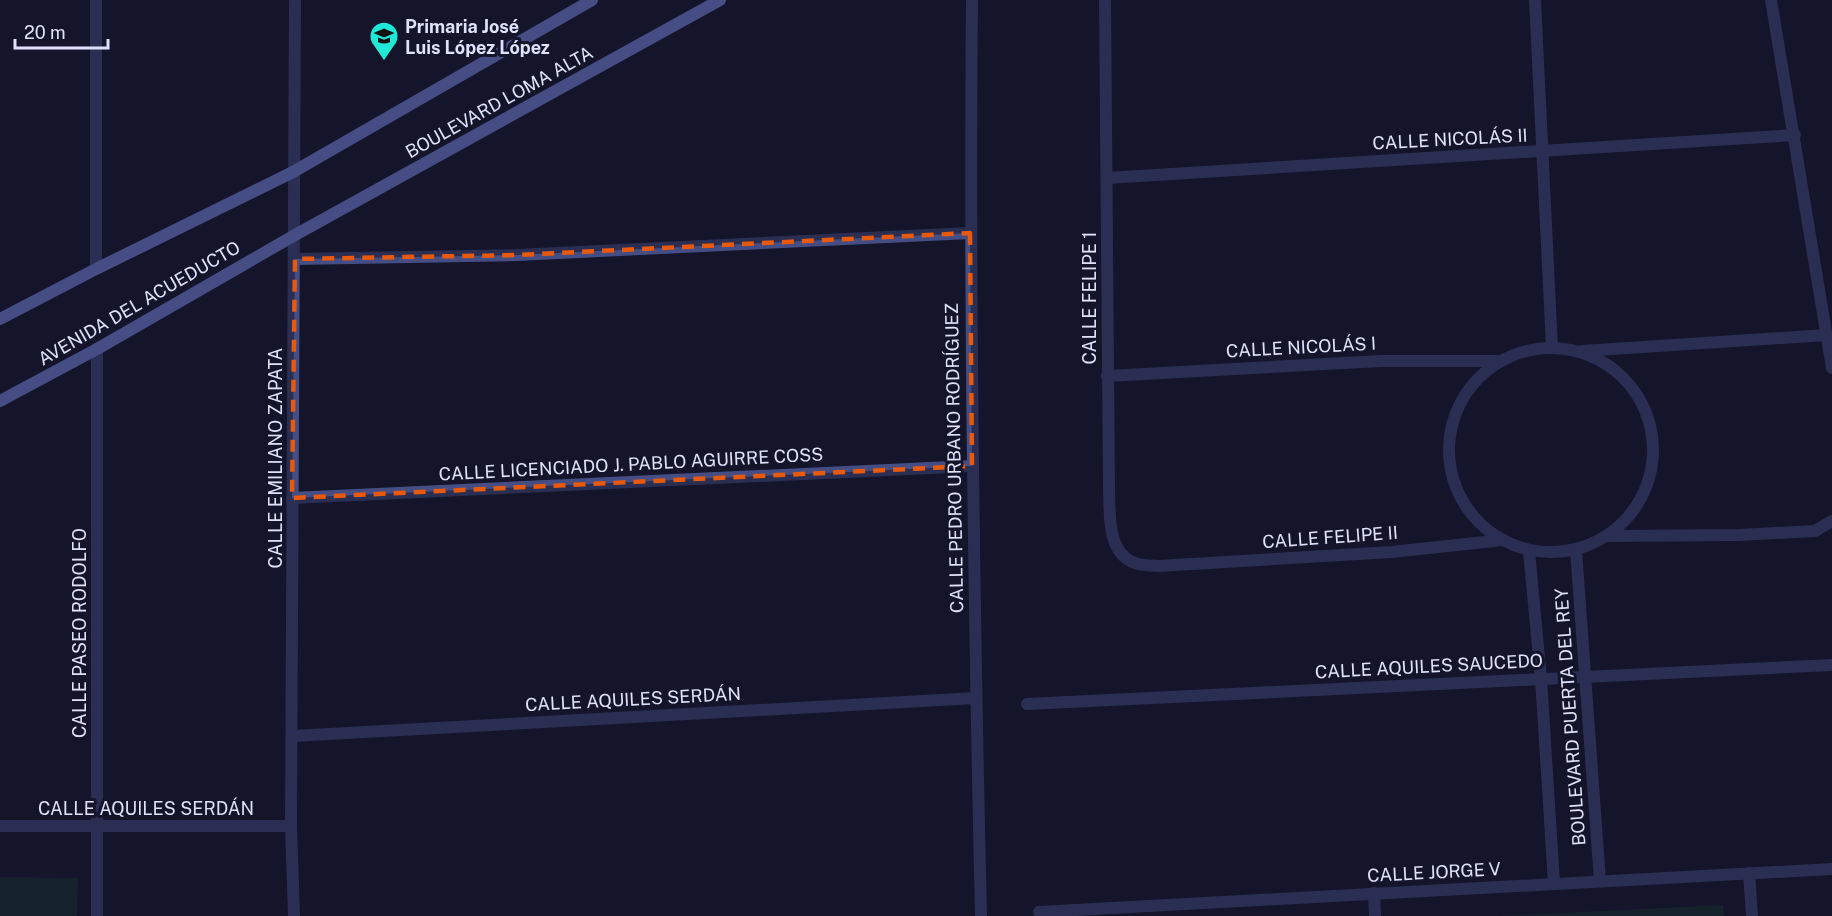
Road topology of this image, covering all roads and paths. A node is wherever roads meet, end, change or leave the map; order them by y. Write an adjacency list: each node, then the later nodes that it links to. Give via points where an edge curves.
1 (96, 0): 16 (street)
2 (295, 0): 11 (street, CALLE EMILIANO ZAPATA)
3 (592, 0): 11 (street)
4 (720, 0): 14 (street, BOULEVARD LOMA ALTA)
5 (972, 0): 13 (street, CALLE PEDRO URBANO RODRÍGUEZ)
6 (1105, 0): 12 (street, CALLE FELIPE 1)
7 (1535, 0): 10 (street)
8 (1771, 0): 9 (street)
9 (1795, 135): 10 (street, CALLE NICOLÁS II); 18 (street)
10 (1542, 152): 12 (street, CALLE NICOLÁS II); 19 (street)
11 (293, 172): 14 (street, CALLE EMILIANO ZAPATA); 16 (street)
12 (1107, 178): 24 (street, CALLE FELIPE 1)
13 (970, 233): 15 (street, via 517,255); 26 (street, CALLE PEDRO URBANO RODRÍGUEZ)
14 (295, 235): 15 (street, CALLE EMILIANO ZAPATA); 20 (street, AVENIDA DEL ACUEDUCTO)
15 (295, 259): 27 (street, CALLE EMILIANO ZAPATA)
16 (96, 269): 17 (street)
17 (0, 319)
18 (1826, 335): 21 (street); 23 (street)
19 (1552, 348): 21 (street); 22 (street, via 1522,352)
20 (97, 349): 25 (street, AVENIDA DEL ACUEDUCTO); 41 (street, CALLE PASEO RODOLFO)
21 (1578, 352): 29 (street, via 1602,361 1625,380 1642,404 1652,432 1653,462 1645,491 1630,516)
22 (1497, 361): 24 (street, CALLE NICOLÁS I, via 1381,361); 30 (street, via 1473,383 1456,408 1448,437 1449,468 1458,496 1475,521)
23 (1832, 368)
24 (1107, 376): 33 (street, CALLE FELIPE 1, via 1109,487 1115,543 1122,555 1135,563)
25 (0, 401)
26 (972, 466): 27 (street, CALLE LICENCIADO J. PABLO AGUIRRE COSS); 37 (street, CALLE PEDRO URBANO RODRÍGUEZ)
27 (292, 498): 39 (street, CALLE EMILIANO ZAPATA)
28 (1832, 521): 29 (street, via 1815,531)
29 (1607, 536): 31 (street)
30 (1503, 540): 32 (street); 33 (street, CALLE FELIPE II, via 1392,552)
31 (1576, 550): 32 (street); 35 (street, BOULEVARD PUERTA DEL REY)
32 (1529, 551): 36 (street, BOULEVARD PUERTA DEL REY)
33 (1158, 566)
34 (1832, 665): 35 (street, CALLE AQUILES SAUCEDO)
35 (1585, 677): 36 (street, CALLE AQUILES SAUCEDO); 45 (street, BOULEVARD PUERTA DEL REY)
36 (1541, 679): 38 (street, CALLE AQUILES SAUCEDO); 46 (street, BOULEVARD PUERTA DEL REY)
37 (976, 698): 39 (street, CALLE AQUILES SERDÁN); 51 (street, CALLE PEDRO URBANO RODRÍGUEZ)
38 (1028, 704)
39 (293, 736): 42 (street, CALLE EMILIANO ZAPATA)
40 (0, 826): 41 (street, CALLE AQUILES SERDÁN)
41 (97, 826): 42 (street, CALLE AQUILES SERDÁN); 49 (street, CALLE PASEO RODOLFO)
42 (291, 826): 50 (street, CALLE EMILIANO ZAPATA)
43 (1832, 869): 44 (street, CALLE JORGE V)
44 (1749, 873): 45 (street, CALLE JORGE V); 53 (street)
45 (1600, 881): 46 (street, CALLE JORGE V)
46 (1554, 884): 47 (street, CALLE JORGE V)
47 (1374, 893): 48 (street, CALLE JORGE V); 52 (street)
48 (1039, 912)
49 (97, 916)
50 (294, 916)
51 (981, 916)
52 (1375, 916)
53 (1752, 916)

